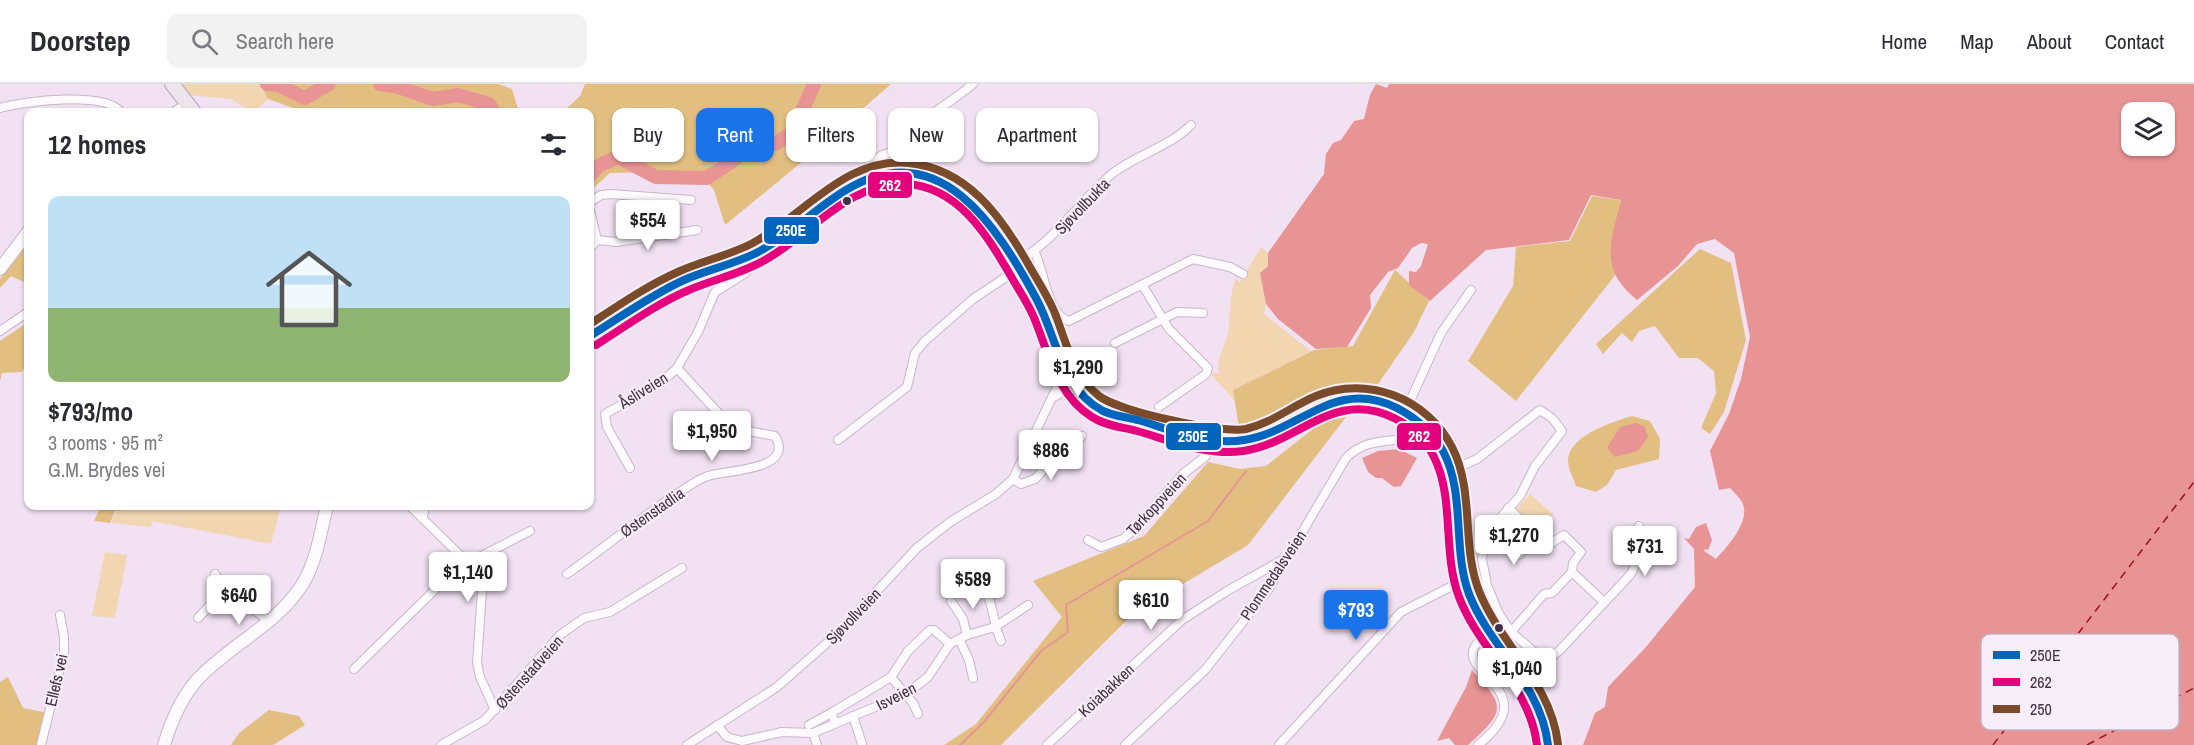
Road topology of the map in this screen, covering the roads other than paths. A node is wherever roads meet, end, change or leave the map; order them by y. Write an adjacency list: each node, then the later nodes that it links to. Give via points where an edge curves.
1 (172, 84): 5 (main road)
2 (973, 84): 6 (street)
3 (0, 108): 4 (street, via 77,100)
4 (115, 108)
5 (186, 108)
6 (941, 108)
7 (1191, 125): 19 (street, Sjøvollbukta, via 1178,138 1140,155 1112,175)
8 (888, 152): 10 (street)
9 (898, 162): 11 (street)
10 (858, 173)
11 (898, 173): 20 (main road, via 855,185 776,242); 21 (main road, via 939,180 966,197 985,217)
12 (594, 199): 13 (street, via 611,194)
13 (691, 200)
14 (594, 228): 17 (street)
15 (696, 230): 17 (street, via 616,242)
16 (24, 237): 22 (street)
17 (597, 240): 18 (street)
18 (594, 243)
19 (1035, 253): 21 (street, Sjøvollbukta); 24 (street, via 1046,289 1065,321 1073,321)
20 (744, 259): 30 (main road, via 673,286); 32 (street, Åsliveien, via 747,272 716,292)
21 (1017, 266): 33 (main road); 39 (street, via 925,341 915,353 907,387)
22 (0, 269)
23 (1243, 274): 24 (street, via 1196,259)
24 (1143, 286): 28 (street)
25 (1471, 290): 35 (street, via 1441,333)
26 (1203, 313): 28 (street, via 1182,311)
27 (24, 315): 29 (street)
28 (1161, 319): 31 (street); 34 (street, via 1208,368 1206,374)
29 (0, 331)
30 (594, 334)
31 (1115, 343)
32 (677, 368): 40 (street, Åsliveien, via 662,382 605,414 607,426); 58 (street, Østenstadlia, via 732,428 775,436 778,452 757,467 697,480)
33 (1074, 379): 38 (main road, via 1104,403 1138,420); 42 (street, Sjøvollveien, via 1060,382)
34 (1159, 407)
35 (1405, 412): 36 (main road); 38 (main road, via 1381,402 1346,399 1319,406 1257,438)
36 (1427, 430): 41 (main road, via 1444,454); 53 (street, Plommedalsveien, via 1418,436 1366,444 1353,451 1335,474)
37 (1082, 436): 42 (street, Sjøvollveien, via 1031,482 1021,484)
38 (1212, 439): 52 (street, Tørkoppveien, via 1206,456 1183,474 1123,539 1101,547)
39 (838, 440)
40 (630, 468)
41 (1450, 471): 43 (street, via 1478,459 1540,410 1562,431); 59 (main road)
42 (1013, 479): 86 (street, Sjøvollveien, via 916,548 816,654 761,699)
43 (1508, 508): 49 (street); 51 (street)
44 (326, 510): 67 (street, via 305,580)
45 (414, 510): 47 (street)
46 (423, 510): 47 (street)
47 (422, 518): 54 (street)
48 (1639, 526): 63 (street, via 1633,540 1634,571)
49 (1492, 527): 51 (street, via 1520,554); 69 (street, via 1483,551 1483,571 1493,604)
50 (530, 531): 54 (street)
51 (1537, 534): 56 (street, via 1548,545 1564,535 1581,552)
52 (1088, 540)
53 (1286, 558): 95 (street, Koiabakken, via 1182,620); 96 (street, Plommedalsveien, via 1268,590 1206,670)
54 (468, 561): 75 (street, via 449,574); 81 (street, via 481,581 477,663)
55 (682, 568): 81 (street, Østenstadveien, via 610,612 584,618 560,635)
56 (1572, 572): 63 (street); 69 (street, via 1552,592 1544,594)
57 (215, 574): 60 (street)
58 (567, 574)
59 (1464, 580): 70 (main road); 97 (street, via 1401,612)
60 (225, 589): 66 (street); 67 (street)
61 (988, 596): 68 (street)
62 (951, 601): 71 (street, via 963,619)
63 (1604, 602): 74 (street)
64 (1028, 605): 68 (street, Isveien)
65 (60, 615): 90 (street, Ellefs vei, via 64,652)
66 (198, 618)
67 (269, 621): 91 (street, via 196,682)
68 (994, 627): 71 (street, Isveien); 72 (street)
69 (1511, 632): 74 (street)
70 (1490, 634): 78 (main road); 98 (street, via 1476,644 1474,651 1504,702 1505,712 1501,724)
71 (963, 637): 73 (street, Isveien); 77 (street)
72 (1001, 641)
73 (950, 644): 76 (street, via 930,630 908,651); 79 (street, Isveien, via 928,677)
74 (1546, 662): 78 (street)
75 (354, 669)
76 (891, 677): 79 (street); 80 (street)
77 (973, 678)
78 (1523, 681): 99 (main road, via 1543,714)
79 (906, 694): 83 (street, Isveien); 84 (street)
80 (855, 699): 82 (street); 83 (street)
81 (495, 710): 88 (street, Østenstadveien)
82 (831, 713): 85 (street); 87 (street)
83 (857, 714): 85 (street, Isveien); 89 (street)
84 (918, 714)
85 (835, 722): 87 (street, Isveien)
86 (717, 725): 87 (street, Isveien, via 727,737 742,741); 93 (street, Sjøvollveien)
87 (811, 729): 94 (street)
88 (452, 743): 92 (street, Østenstadveien)
89 (862, 744)
90 (42, 745)
91 (164, 745)
92 (441, 745)
93 (687, 745)
94 (817, 745)
95 (1047, 745)
96 (1125, 745)
97 (1279, 745)
98 (1478, 745)
99 (1548, 745)

